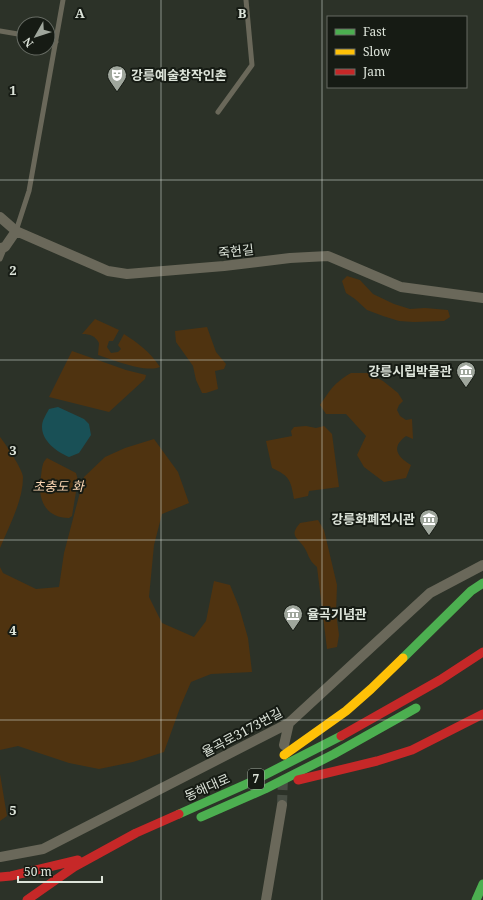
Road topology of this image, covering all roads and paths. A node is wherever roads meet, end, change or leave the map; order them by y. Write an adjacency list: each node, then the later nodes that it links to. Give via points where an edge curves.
1 (63, 0): 5 (lane)
2 (246, 0): 7 (lane, via 252,65)
3 (0, 31): 4 (lane)
4 (16, 34)
5 (56, 42)
6 (53, 56): 9 (lane, via 29,191)
7 (218, 112)
8 (0, 217): 9 (street, 죽헌길)
9 (16, 231): 10 (street); 12 (street, 죽헌길, via 108,271 127,274 328,256 401,286)
10 (3, 248): 11 (lane)
11 (0, 259)
12 (483, 298)
13 (483, 565): 18 (street, 율곡로3173번길, via 430,593)
14 (483, 583): 20 (main road, via 471,591 396,666 346,711)
15 (483, 652): 20 (main road, 동해대로 / 7, via 352,731)
16 (425, 702): 21 (main road, 동해대로 / 7, via 334,754)
17 (483, 714): 21 (main road, via 412,750)
18 (289, 723): 19 (street); 25 (street, 율곡로3173번길, via 43,849)
19 (284, 745)
20 (239, 787): 24 (main road, 동해대로 / 7, via 136,833)
21 (265, 789): 23 (main road, 동해대로 / 7)
22 (282, 805): 29 (street)
23 (196, 819)
24 (93, 856): 26 (main road); 28 (main road, 동해대로 / 7)
25 (0, 857)
26 (0, 877)
27 (483, 884): 30 (main road)
28 (27, 900)
29 (266, 900)
30 (476, 900)

